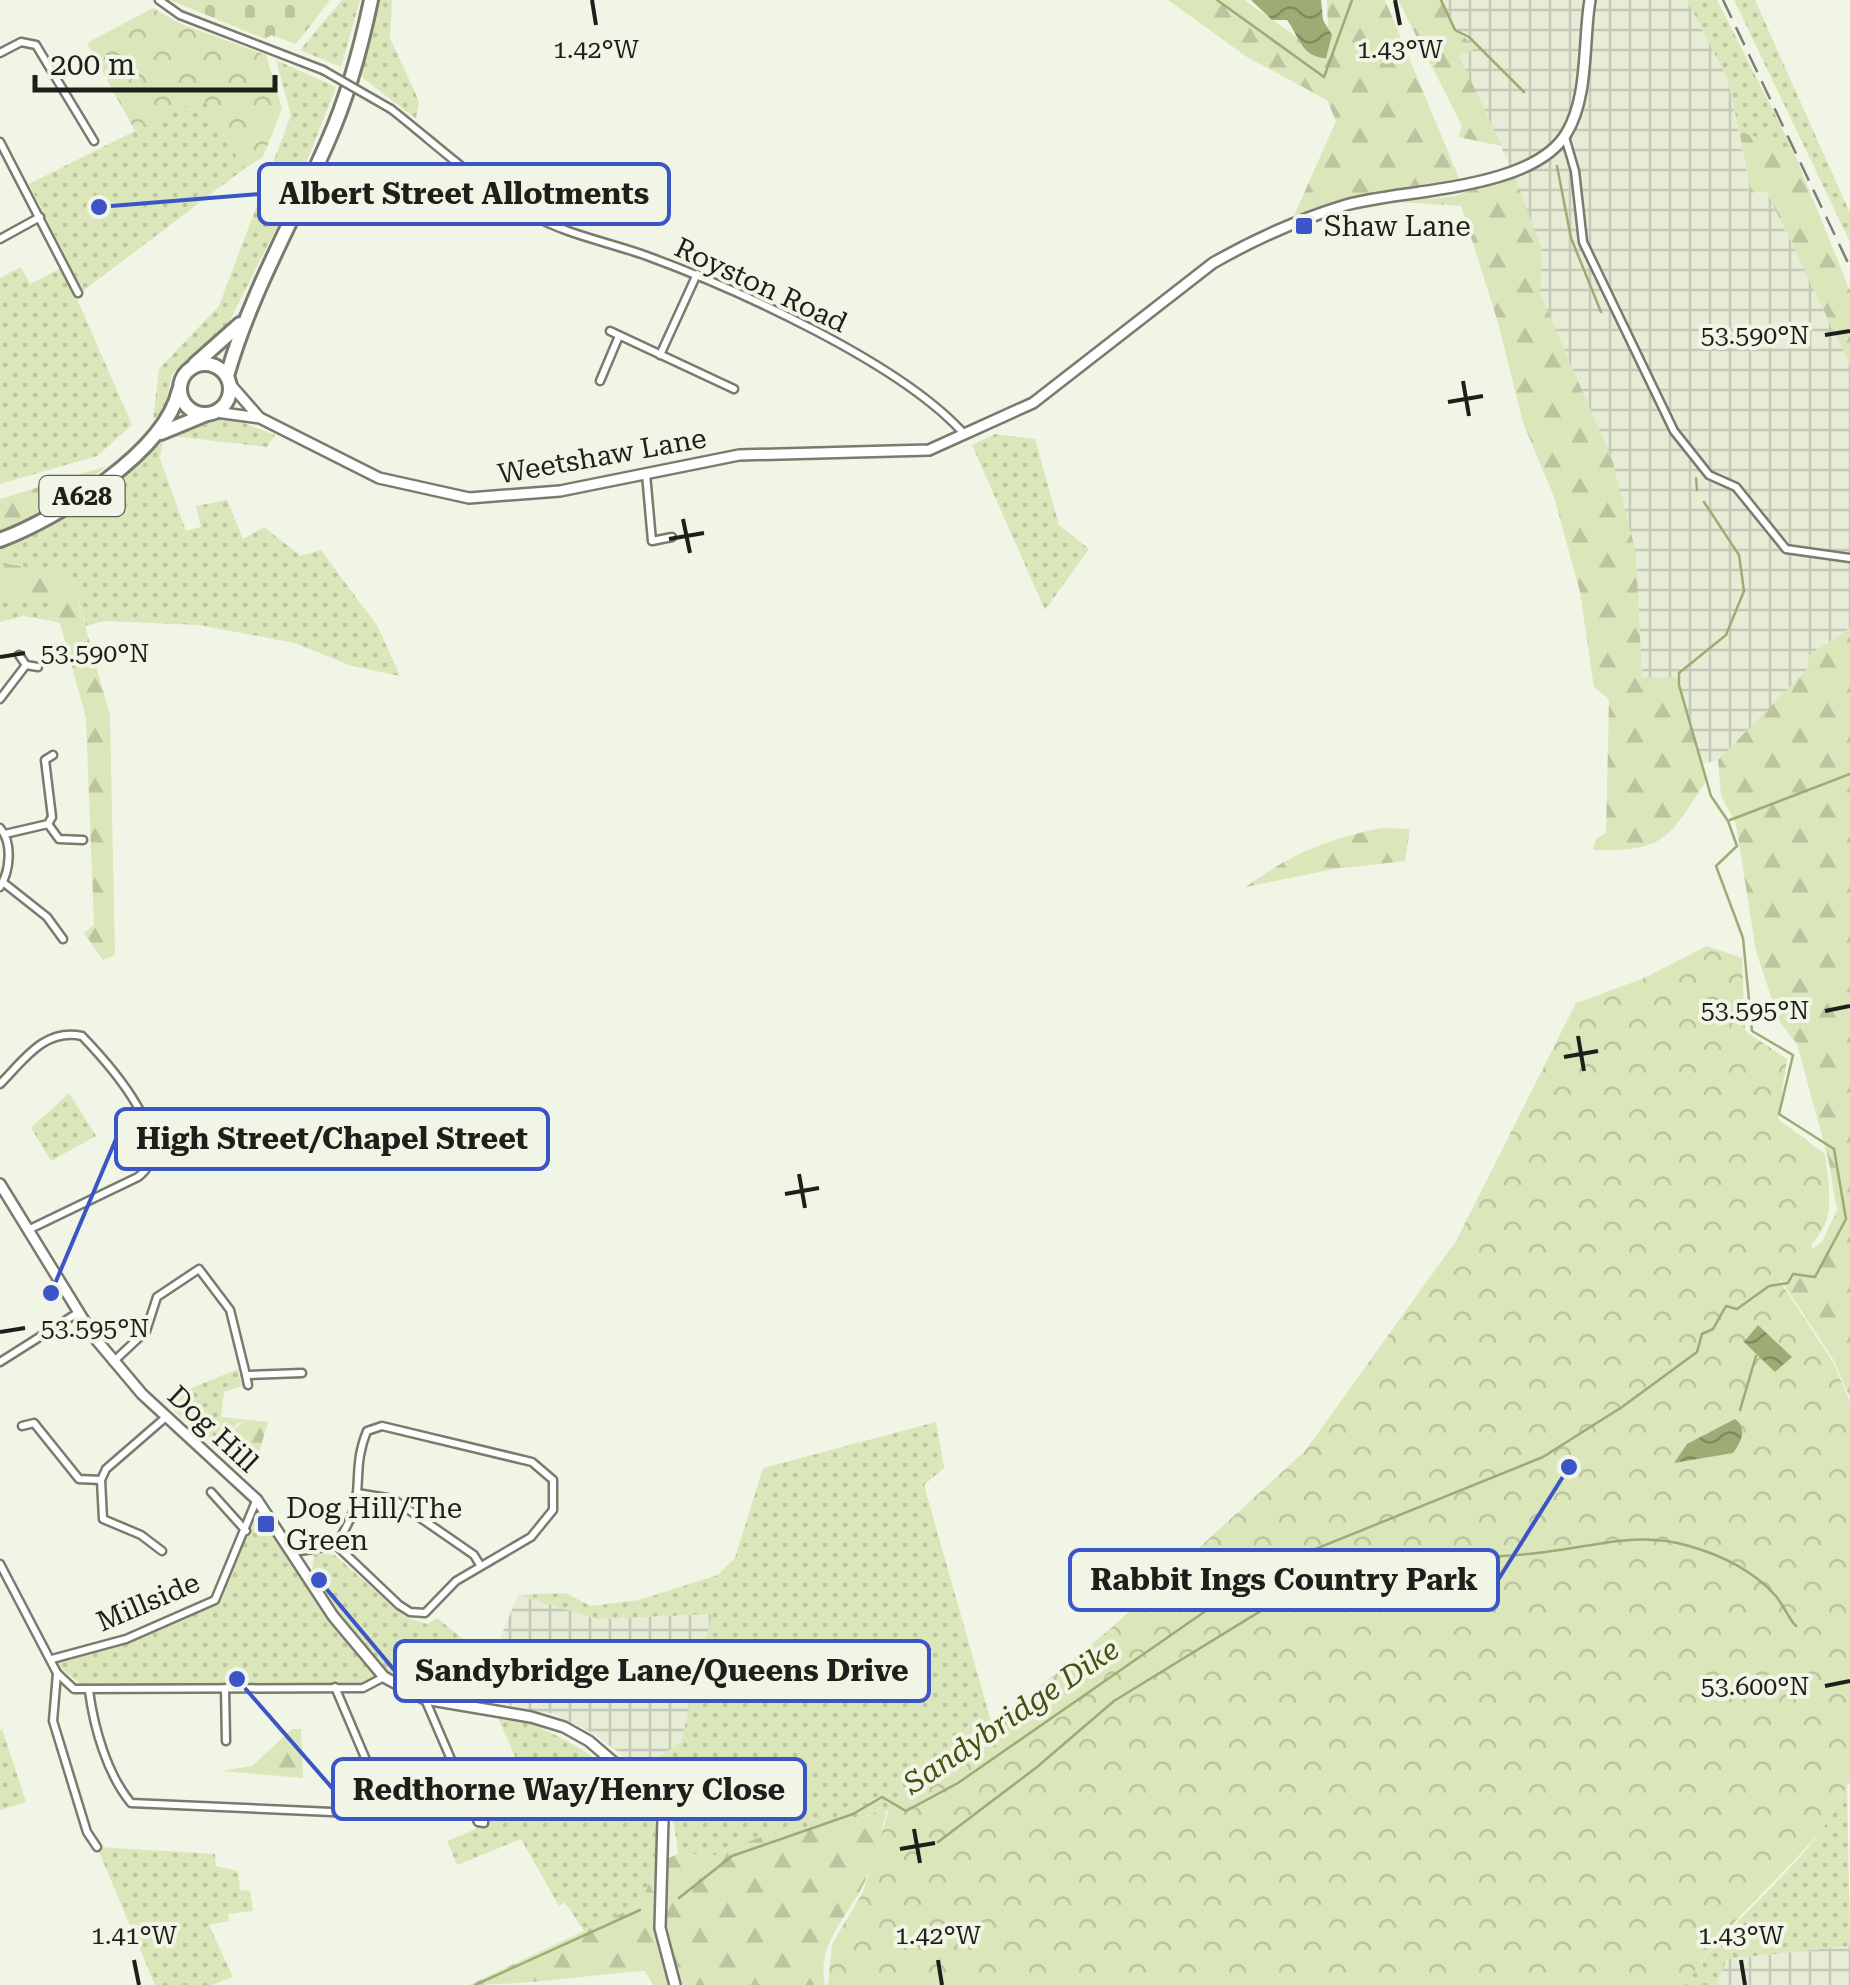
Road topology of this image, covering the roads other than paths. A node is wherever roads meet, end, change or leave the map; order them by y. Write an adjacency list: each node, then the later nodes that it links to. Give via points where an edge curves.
1 (159, 0): 10 (street, Royston Road, bridge, via 180,15 323,70 391,109 531,214)
2 (371, 0): 12 (highway, A628, via 330,137)
3 (1590, 0): 5 (street, via 1576,108)
4 (0, 53): 6 (street, via 21,42 36,45)
5 (1565, 137): 23 (street, via 1498,175 1434,193 1349,204 1241,248 1033,403); 28 (street, via 1583,242 1674,431 1710,475 1736,488 1786,549)
6 (94, 141)
7 (0, 142): 8 (street)
8 (40, 217): 9 (street); 11 (street)
9 (0, 239)
10 (697, 274): 15 (street); 23 (street, Royston Road, via 845,349 923,398)
11 (78, 293)
12 (242, 322): 16 (highway, A628); 17 (highway, A628)
13 (610, 332): 14 (street)
14 (619, 336): 15 (street); 18 (street)
15 (660, 354): 19 (street)
16 (190, 368): 17 (highway, via 206,363); 20 (highway, A628)
17 (228, 380): 21 (highway, A628, via 227,400); 22 (street, Weetshaw Lane)
18 (600, 381)
19 (734, 388)
20 (179, 390): 21 (highway, via 185,405); 24 (highway, A628, via 170,418)
21 (211, 413): 22 (street, Weetshaw Lane); 24 (highway, A628)
22 (260, 418): 25 (street, Weetshaw Lane, via 379,478 469,498 520,497)
23 (965, 435): 25 (street, Weetshaw Lane, via 928,450 784,451)
24 (154, 437): 27 (highway, A628, via 72,502)
25 (646, 473): 26 (street, via 652,541)
26 (672, 537)
27 (0, 540)
28 (1850, 558)
29 (19, 655): 30 (street)
30 (26, 665): 31 (street); 32 (street)
31 (38, 667)
32 (0, 699)
33 (53, 756): 34 (street, via 45,760)
34 (48, 824): 35 (street); 36 (street, via 59,839)
35 (3, 831): 37 (street)
36 (83, 840)
37 (2, 885): 38 (street, via 47,917)
38 (63, 939)
39 (0, 1084): 41 (street, via 42,1042 54,1035 82,1036 130,1092 151,1138 152,1160 138,1177)
40 (0, 1184): 41 (street, Dog Hill)
41 (30, 1229): 42 (street, Dog Hill)
42 (79, 1312): 43 (street); 44 (street, Dog Hill)
43 (0, 1362)
44 (114, 1362): 46 (street, via 146,1331 157,1296 199,1268 230,1310); 48 (street, Dog Hill)
45 (302, 1373): 46 (street)
46 (246, 1375): 47 (street)
47 (248, 1385)
48 (167, 1416): 50 (street, via 106,1469); 53 (street, Dog Hill)
49 (22, 1426): 50 (street, via 34,1424 78,1478)
50 (102, 1480): 56 (street, via 102,1518)
51 (210, 1492): 54 (street)
52 (358, 1494): 55 (street); 59 (street, via 393,1499 474,1555); 59 (street, via 354,1475 362,1443 367,1432 382,1426 532,1462 553,1480 554,1510 530,1537)
53 (257, 1500): 54 (street, Millside); 57 (street, Dog Hill)
54 (246, 1531): 60 (street, Millside, via 216,1600 126,1640)
55 (336, 1544): 57 (street); 59 (street, via 400,1605 419,1614)
56 (162, 1551)
57 (294, 1552): 62 (street, Dog Hill, via 332,1616)
58 (0, 1564): 60 (street)
59 (480, 1566)
60 (51, 1660): 61 (street)
61 (57, 1673): 65 (street, via 74,1689); 69 (street, via 53,1721)
62 (384, 1677): 63 (street, via 363,1688); 66 (street)
63 (335, 1687): 64 (street); 65 (street, via 381,1794 376,1814 131,1803 92,1718)
64 (225, 1688): 65 (street); 67 (street)
65 (89, 1691)
66 (424, 1699): 68 (street); 70 (street, via 564,1727 646,1790 663,1818 660,1928)
67 (226, 1741)
68 (476, 1814)
69 (96, 1848)
70 (674, 1985)

